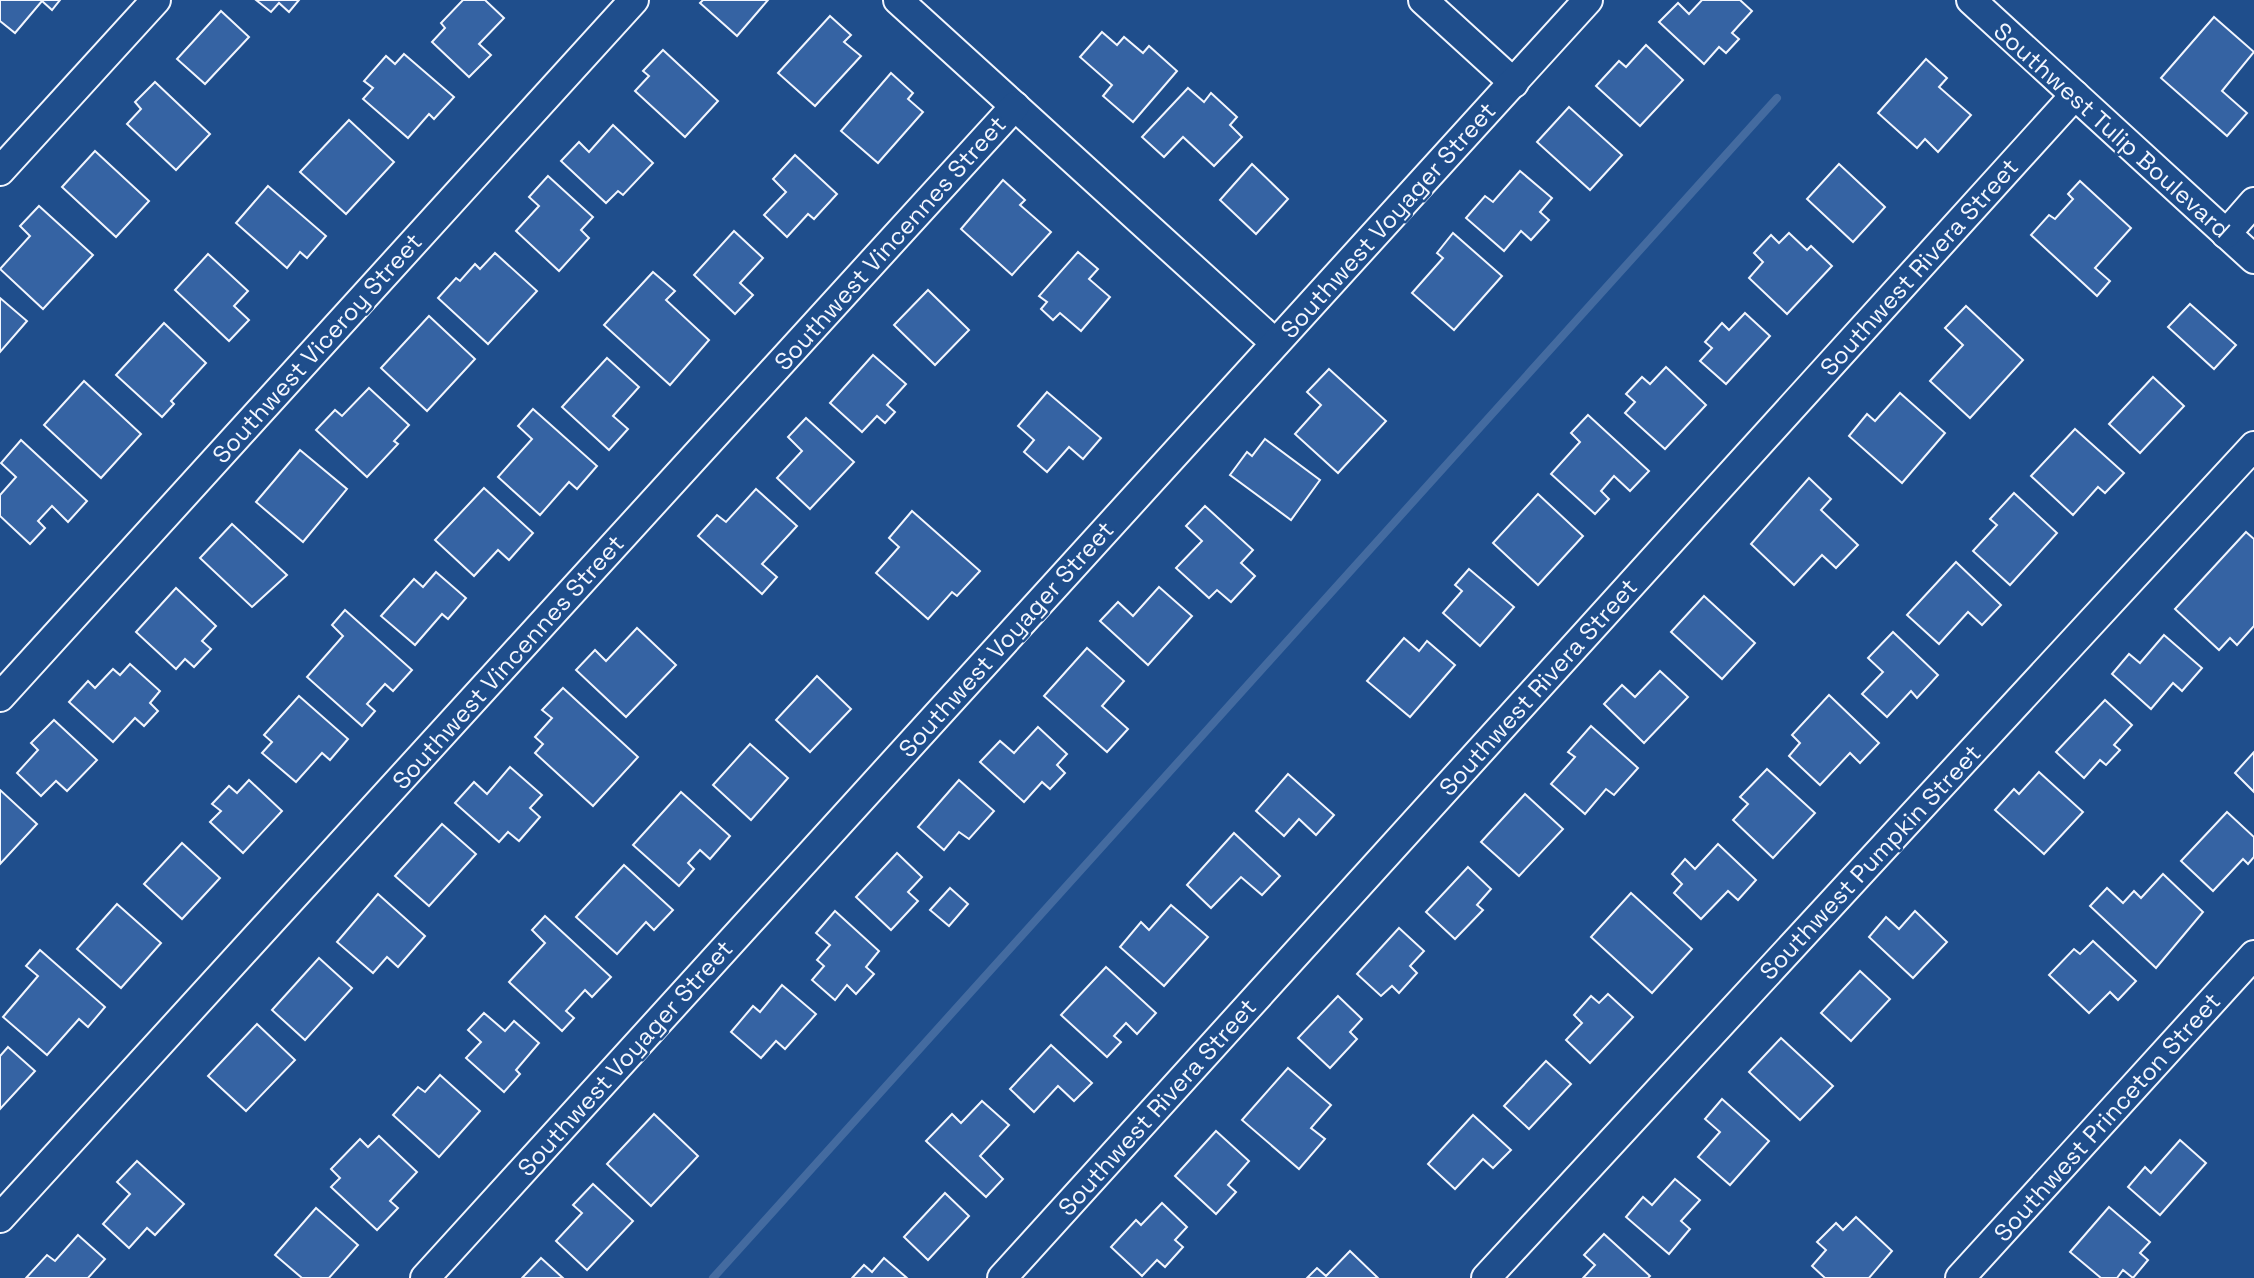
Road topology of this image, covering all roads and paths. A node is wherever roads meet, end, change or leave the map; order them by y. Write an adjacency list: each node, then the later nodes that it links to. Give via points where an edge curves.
1 (156, 0): 10 (street)
2 (634, 0): 16 (street, Southwest Viceroy Street)
3 (898, 0): 9 (street)
4 (1423, 0): 7 (street)
5 (1588, 0): 7 (street, Southwest Voyager Street)
6 (1971, 0): 8 (street, Southwest Tulip Boulevard)
7 (1514, 83): 14 (street, Southwest Voyager Street)
8 (2075, 95): 12 (street, Southwest Tulip Boulevard); 20 (street, Southwest Rivera Street)
9 (1015, 106): 14 (street); 18 (street, Southwest Vincennes Street)
10 (0, 171)
11 (2254, 202): 12 (street)
12 (2226, 234): 13 (street, Southwest Tulip Boulevard)
13 (2254, 259)
14 (1275, 343): 19 (street, Southwest Voyager Street)
15 (2254, 446): 21 (street, Southwest Pumpkin Street)
16 (0, 697)
17 (2254, 955): 22 (street, Southwest Princeton Street)
18 (0, 1218)
19 (425, 1278)
20 (1002, 1278)
21 (1486, 1278)
22 (1960, 1278)

